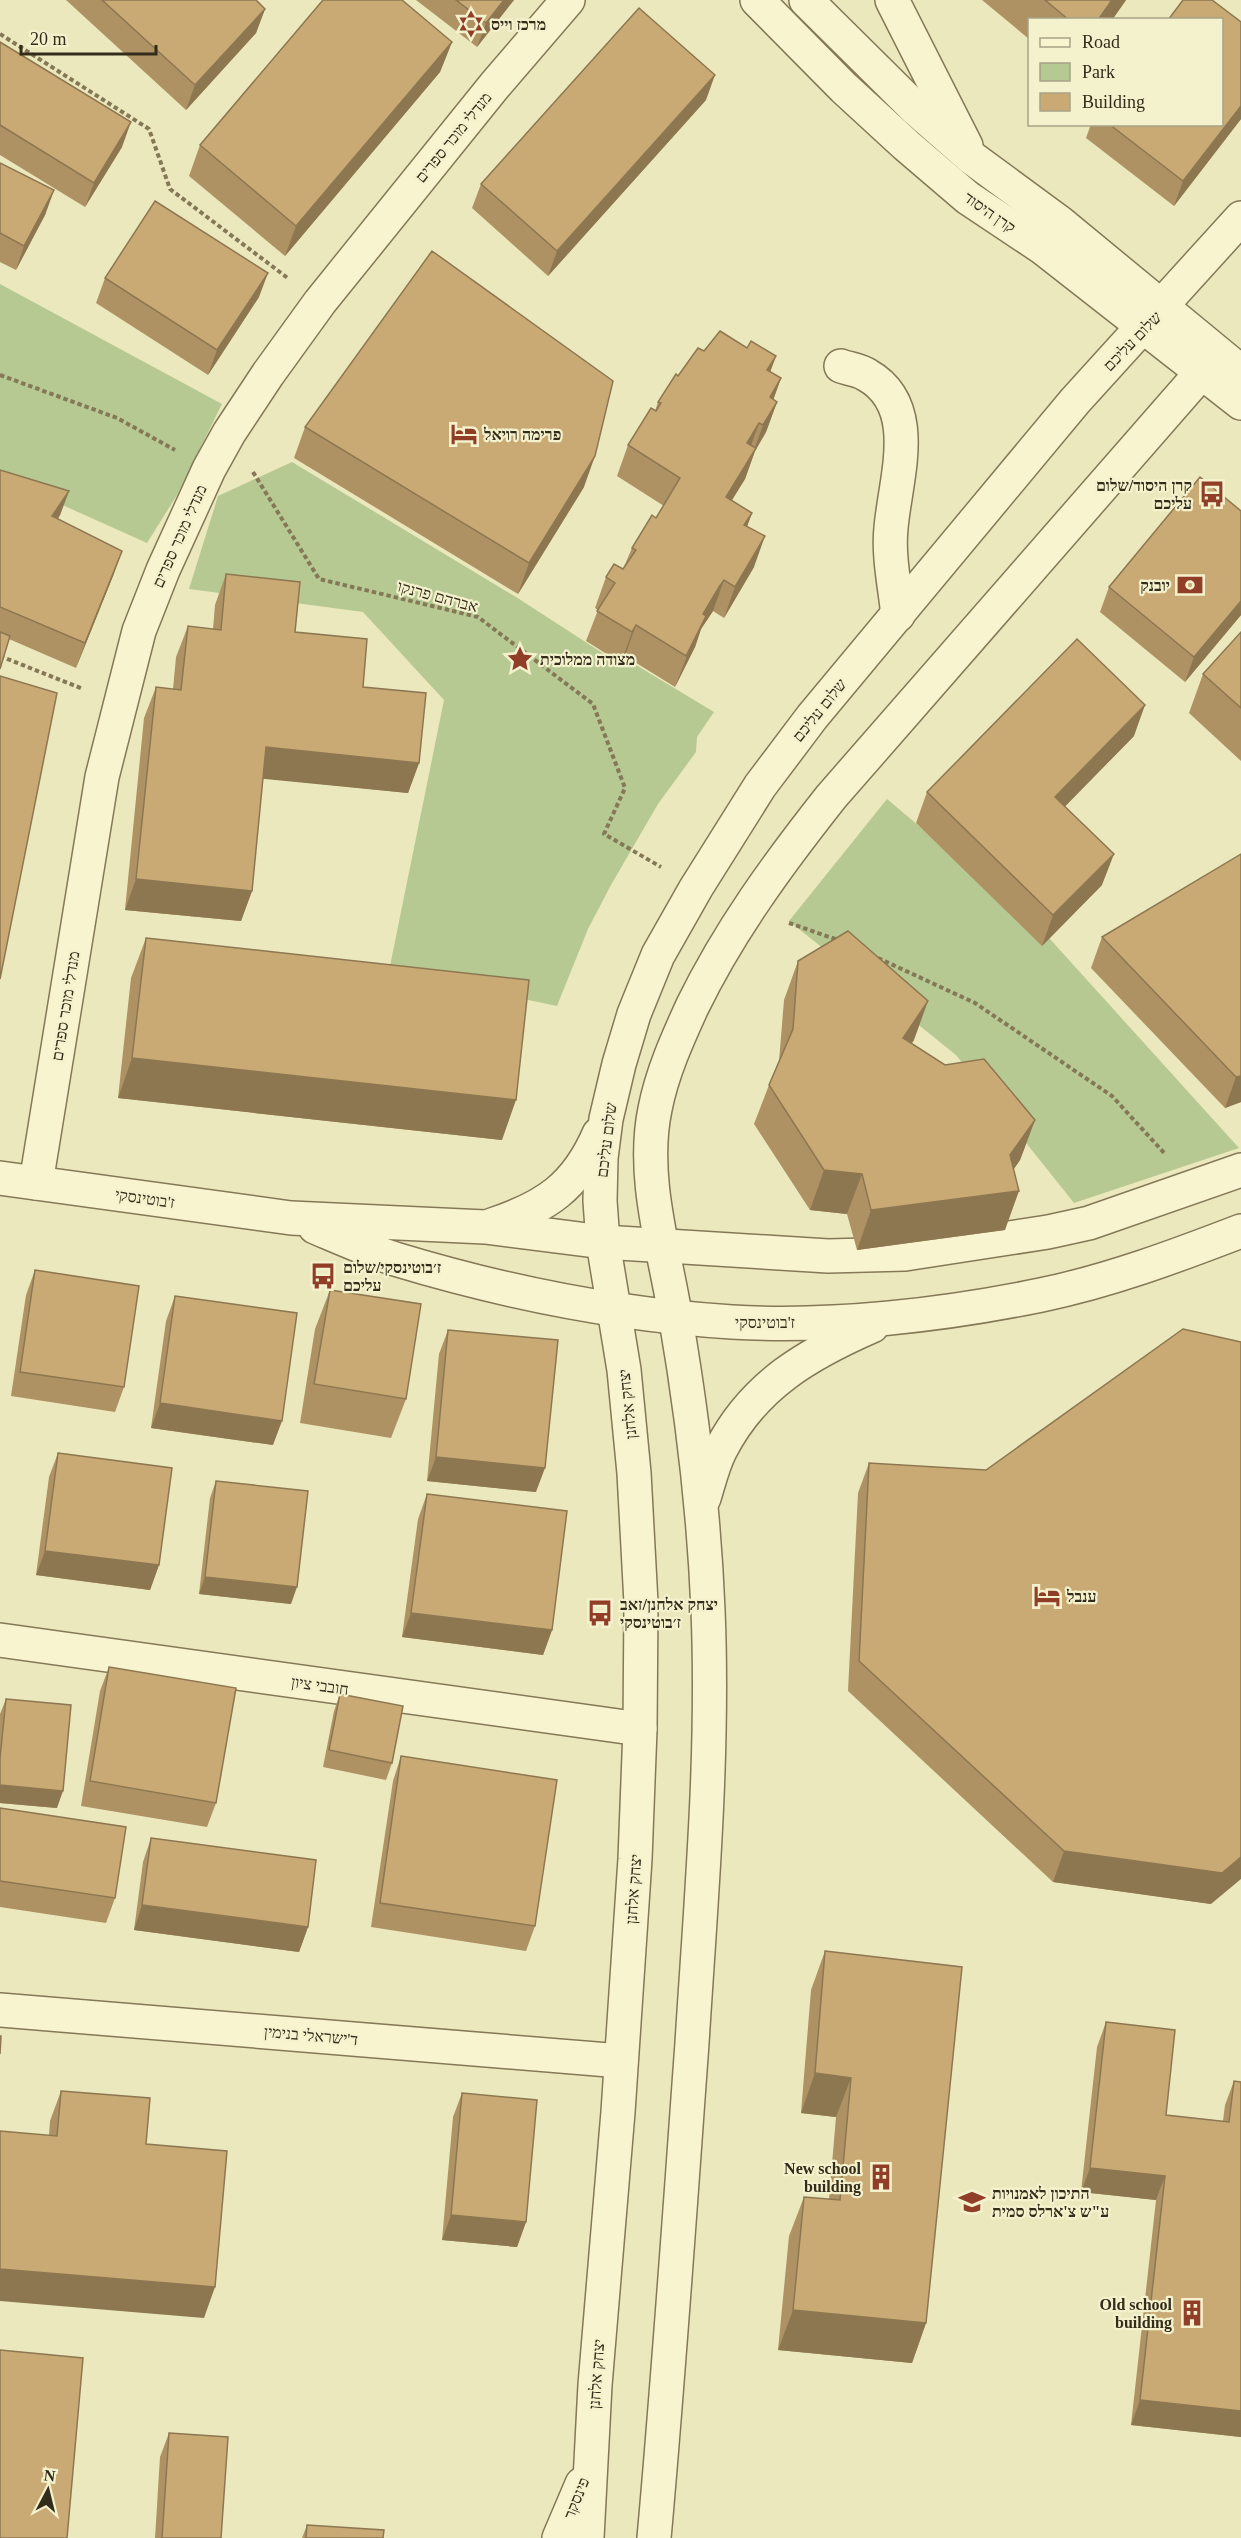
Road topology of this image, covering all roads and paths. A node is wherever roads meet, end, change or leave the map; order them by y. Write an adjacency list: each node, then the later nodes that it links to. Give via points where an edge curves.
1 (568, 0): 8 (street, מנדלי מוכר ספרים)
2 (757, 0): 9 (street, קרן היסוד, via 844,88 968,198)
3 (806, 0): 6 (street, קרן היסוד, via 915,108)
4 (892, 0): 6 (street)
5 (0, 34): 8 (path, via 149,129 170,189)
6 (972, 158): 9 (street, קרן היסוד, via 1059,222)
7 (1241, 218): 9 (street)
8 (320, 302): 15 (street, מנדלי מוכר ספרים)
9 (1152, 317): 11 (street, שלום עליכם); 12 (street); 17 (street, שלום עליכם, via 1075,401)
10 (841, 366): 17 (street, via 867,374 884,387 902,433 891,530)
11 (1202, 372): 14 (street); 21 (street, via 831,797)
12 (1241, 372)
13 (0, 375): 16 (path, via 117,418)
14 (1241, 403)
15 (229, 433): 16 (street, מנדלי מוכר ספרים); 20 (path, אברהם פרנקו, via 319,579 478,617 593,704 626,788 604,834)
16 (209, 469): 19 (street, מנדלי מוכר ספרים, via 143,621)
17 (898, 615): 20 (street, שלום עליכם, via 760,786)
18 (0, 656): 19 (path)
19 (119, 704): 27 (street, מנדלי מוכר ספרים, via 102,777)
20 (696, 888): 24 (street, שלום עליכם, via 658,955 634,1014)
21 (747, 908): 22 (path); 33 (street, via 679,1035 654,1110 650,1148)
22 (843, 942)
23 (873, 956): 28 (path, via 975,1003 1112,1096)
24 (606, 1119): 30 (street, via 582,1166 555,1197); 32 (street, שלום עליכם, via 600,1169)
25 (1241, 1170): 28 (street, ז'בוטינסקי)
26 (0, 1178): 27 (street, ז'בוטינסקי)
27 (36, 1183): 29 (street, ז'בוטינסקי)
28 (1195, 1187): 33 (street, ז'בוטינסקי, via 1078,1225 905,1254 828,1256)
29 (291, 1218): 30 (street, ז'בוטינסקי); 34 (street, ז'בוטינסקי, via 393,1258)
30 (485, 1227): 32 (street, ז'בוטינסקי)
31 (1239, 1235): 36 (street, ז'בוטינסקי, via 1042,1295)
32 (603, 1242): 33 (street, ז'בוטינסקי); 34 (street, יצחק אלחנן)
33 (663, 1246): 35 (street)
34 (615, 1311): 35 (street, ז'בוטינסקי); 39 (street, יצחק אלחנן, via 634,1473 641,1603)
35 (676, 1317): 36 (street, ז'בוטינסקי, via 733,1323); 37 (street)
36 (892, 1317): 37 (street, via 828,1346 781,1375 745,1410 720,1451)
37 (701, 1505): 45 (street, via 708,1612 709,1721 704,1857 670,2370)
38 (0, 1640): 39 (street, חובבי ציון)
39 (640, 1729): 41 (street, יצחק אלחנן)
40 (0, 2010): 41 (street, ד'ישראלי בנימין)
41 (621, 2061): 42 (street, יצחק אלחנן)
42 (591, 2457): 43 (street, פינסקר); 44 (street, יצחק אלחנן)
43 (559, 2538)
44 (587, 2538)
45 (654, 2538)

